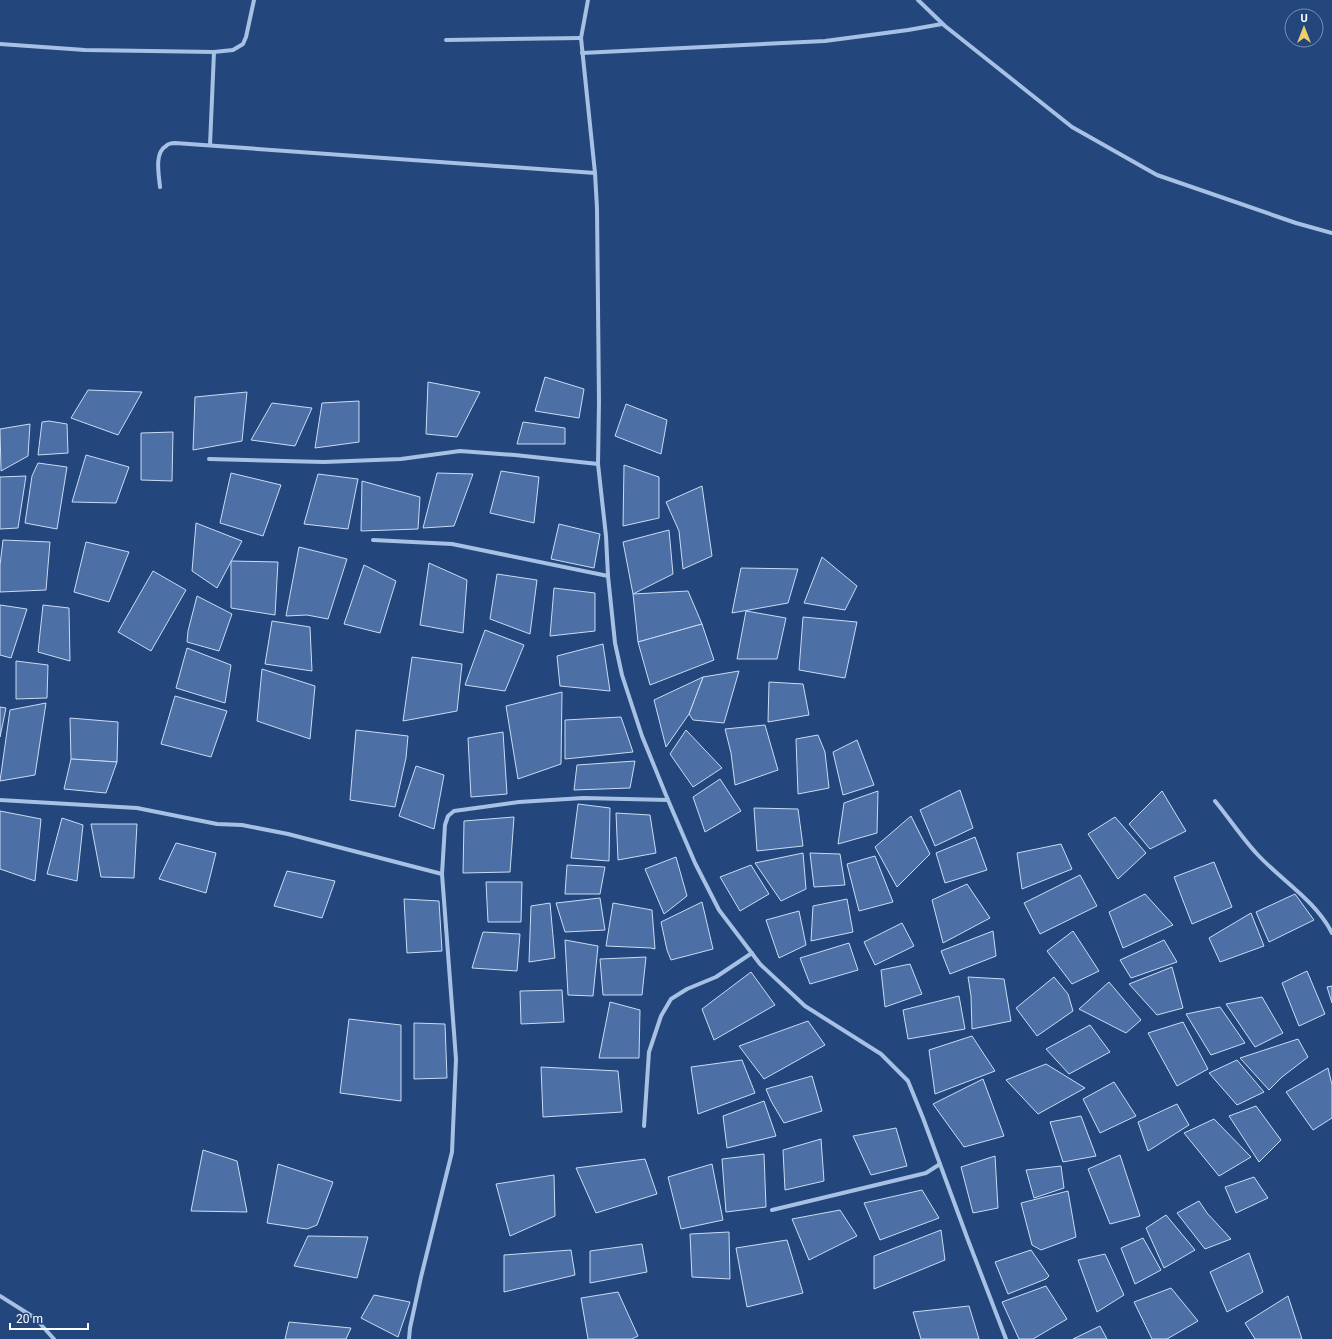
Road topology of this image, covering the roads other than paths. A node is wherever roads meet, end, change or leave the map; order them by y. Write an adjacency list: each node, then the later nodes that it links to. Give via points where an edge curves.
1 (254, 0): 8 (street, via 243,44 233,50)
2 (588, 0): 5 (street)
3 (918, 0): 4 (street)
4 (942, 24): 9 (street, via 825,41); 13 (street, via 1072,127 1157,175)
5 (581, 38): 6 (street); 9 (street)
6 (446, 40)
7 (0, 44): 8 (street, via 85,50)
8 (214, 52): 10 (street)
9 (582, 53): 11 (street)
10 (210, 145): 11 (street); 12 (street, via 175,142 166,146 160,152)
11 (595, 173): 15 (street)
12 (160, 187)
13 (1332, 233)
14 (209, 459): 15 (street, via 324,462 402,459 460,451)
15 (598, 464): 17 (street)
16 (373, 540): 17 (street, via 452,544)
17 (608, 576): 19 (street, via 615,643 622,675 642,736)
18 (0, 800): 21 (street, via 137,808 217,824 288,834)
19 (668, 800): 21 (street, via 583,798 519,802 454,811 448,816 445,825); 23 (street, via 695,863 719,910)
20 (1215, 801): 22 (street, via 1256,854 1312,905)
21 (442, 874): 29 (street, via 456,1059 452,1152 421,1277)
22 (1332, 933)
23 (752, 953): 24 (street, via 716,977 671,999 660,1016 649,1052); 25 (street, via 760,964 805,1006 881,1054 908,1081)
24 (644, 1126)
25 (940, 1164): 26 (street, via 926,1173); 30 (street)
26 (772, 1210)
27 (0, 1296): 28 (street, via 35,1318)
28 (54, 1339)
29 (409, 1339)
30 (1006, 1339)

